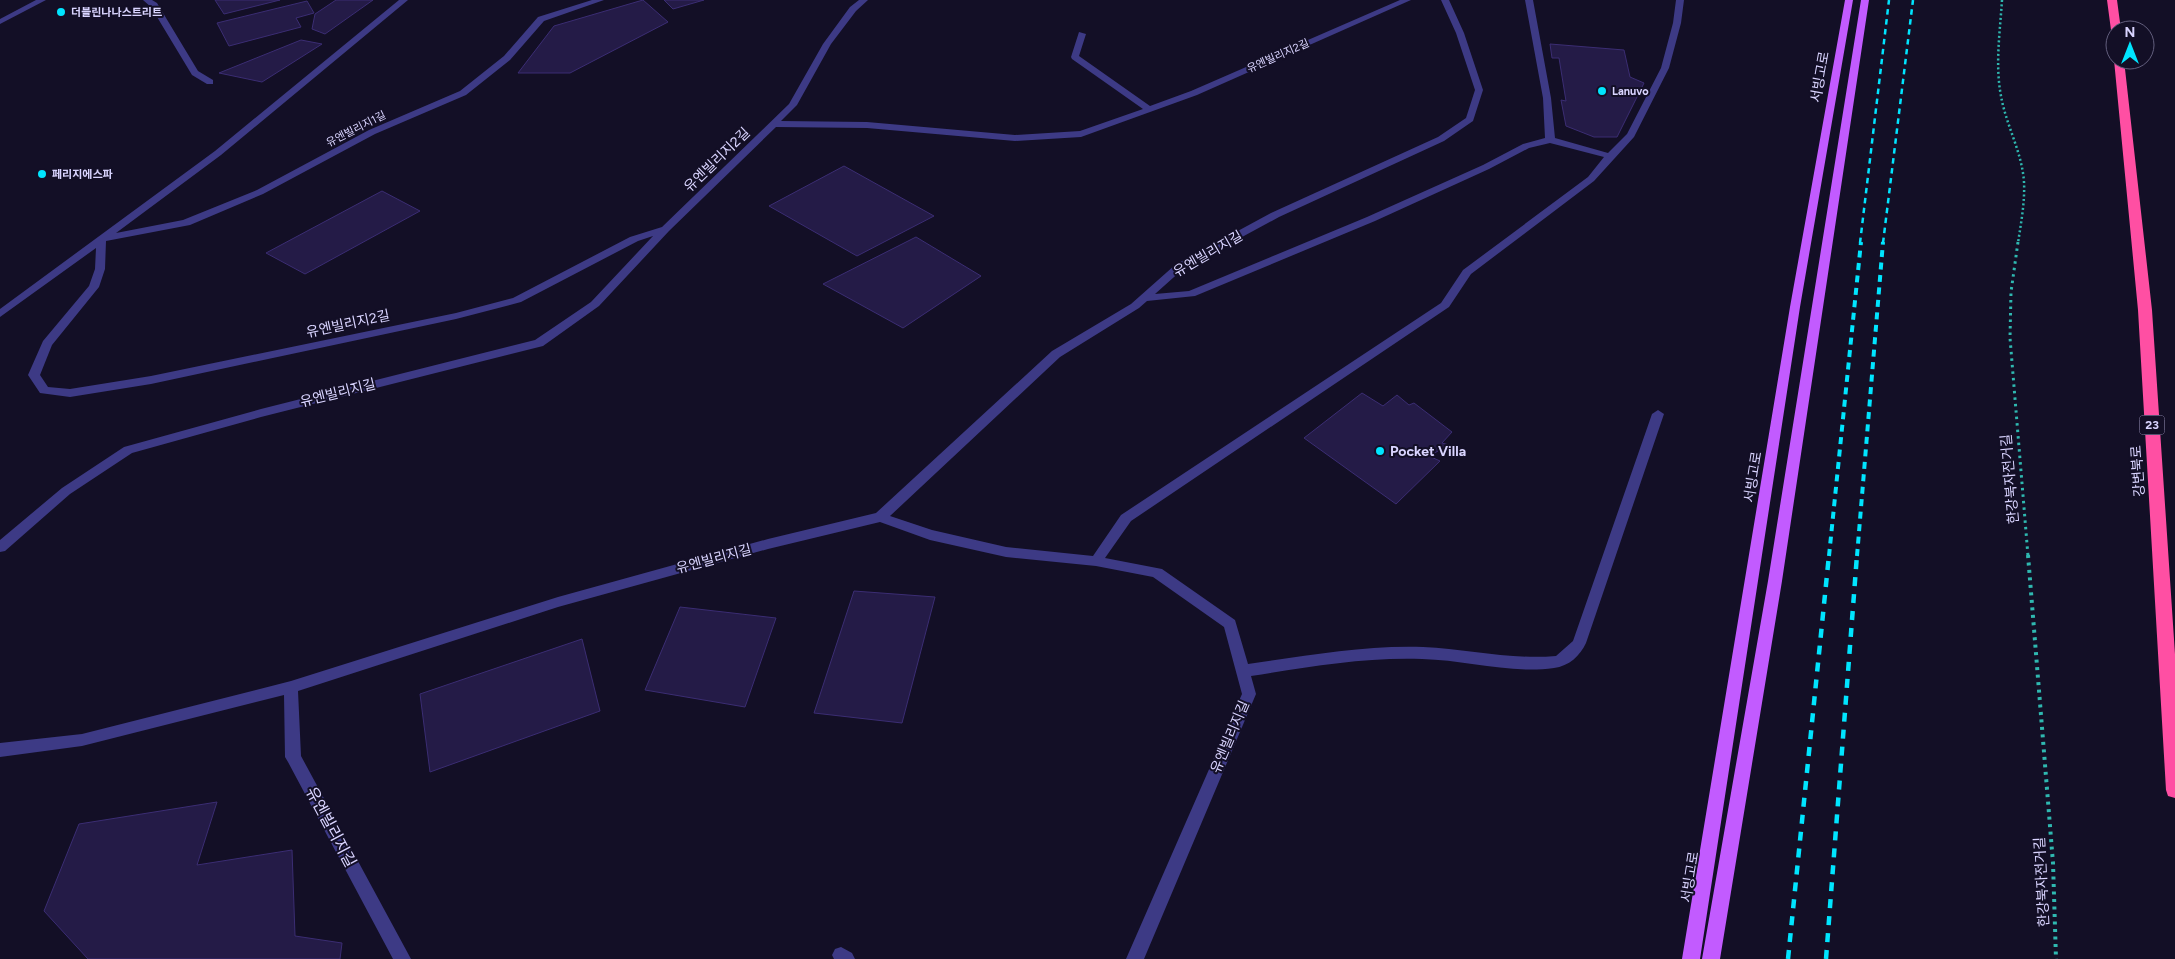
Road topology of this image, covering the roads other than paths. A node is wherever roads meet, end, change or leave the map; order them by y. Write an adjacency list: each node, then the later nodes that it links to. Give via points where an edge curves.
1 (42, 0): 14 (street)
2 (147, 0): 17 (street, via 154,5 195,73)
3 (404, 0): 23 (street, via 218,153)
4 (600, 0): 23 (street, 유엔빌리지1길, via 541,19 507,58 462,93 372,132 260,192 186,222)
5 (864, 0): 19 (street, 유엔빌리지2길, via 853,9 828,44 793,105)
6 (1406, 0): 18 (street, 유엔빌리지2길, via 1194,94)
7 (1445, 0): 24 (street, 유엔빌리지길, via 1479,90 1470,119 1441,139 1275,215 1179,267)
8 (1528, 0): 20 (street, via 1547,98)
9 (1680, 0): 21 (street, via 1665,68 1631,135)
10 (1849, 0): 36 (main road, 서빙고로, via 1794,307)
11 (1865, 0): 37 (main road, via 1775,581)
12 (2112, 0): 13 (highway)
13 (2115, 20)
14 (0, 22)
15 (1082, 34): 18 (street, via 1075,57)
16 (2120, 70): 33 (highway, 강변북로 / 23, via 2145,310)
17 (210, 82)
18 (1149, 110): 19 (street, 유엔빌리지2길, via 1080,134 1015,138 867,125)
19 (774, 124): 22 (street, 유엔빌리지2길)
20 (1550, 140): 21 (street); 24 (street, via 1526,146 1371,219 1191,294)
21 (1610, 156): 29 (street, via 1591,179 1467,272 1445,305 1126,518)
22 (666, 229): 23 (street, 유엔빌리지2길, via 634,238 517,300 151,380 70,393 44,390 34,375 47,344 94,287 100,269); 28 (street, 유엔빌리지길, via 595,304 539,342 128,450 66,491)
23 (101, 239): 25 (street)
24 (1144, 298): 27 (street, 유엔빌리지길, via 1056,354)
25 (0, 314)
26 (1658, 414): 30 (street, via 1579,643 1571,654 1559,661 1496,661 1396,653)
27 (880, 517): 29 (street, 유엔빌리지길, via 930,535 1006,552); 31 (street, 유엔빌리지길, via 558,602)
28 (0, 547)
29 (1096, 560): 30 (street, 유엔빌리지길, via 1157,573 1230,624)
30 (1243, 671): 35 (street, 유엔빌리지길, via 1249,694)
31 (291, 687): 32 (street, 유엔빌리지길, via 82,740); 34 (street, 유엔빌리지길, via 293,757)
32 (0, 750)
33 (2175, 790)
34 (402, 959)
35 (1135, 959)
36 (1691, 959)
37 (1711, 959)

